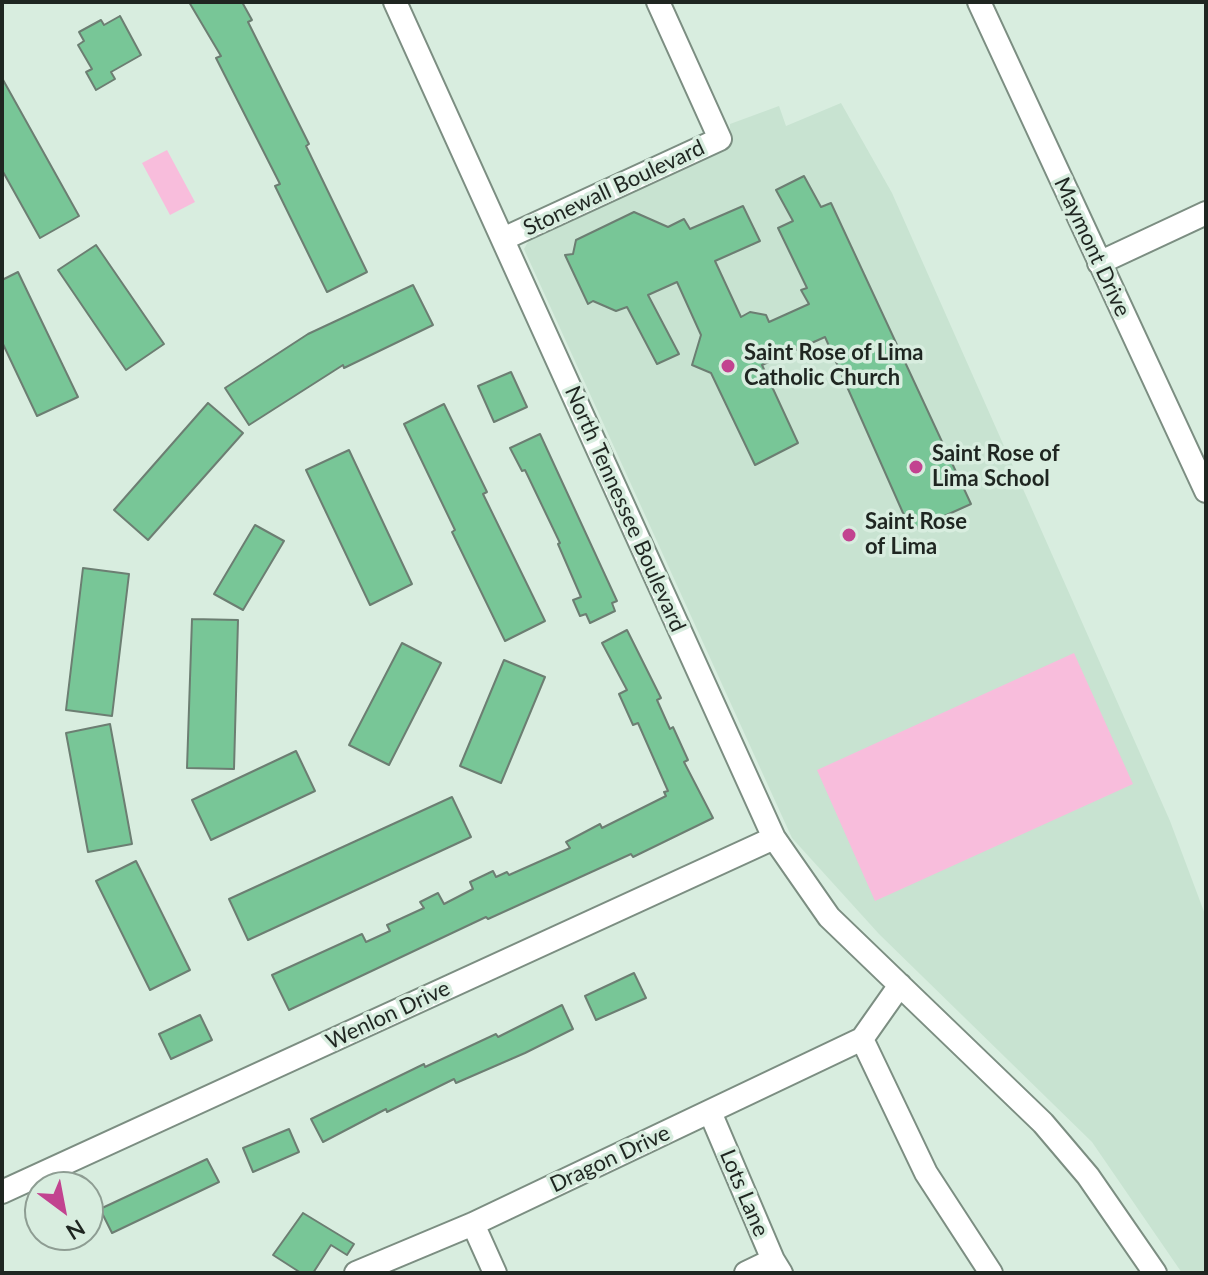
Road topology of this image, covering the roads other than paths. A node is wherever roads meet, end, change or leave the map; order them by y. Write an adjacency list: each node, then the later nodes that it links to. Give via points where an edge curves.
1 (395, 2): 5 (street, North Tennessee Boulevard)
2 (658, 2): 5 (street, Stonewall Boulevard, via 720,139)
3 (979, 2): 6 (street, Maymont Drive)
4 (1206, 213): 6 (street)
5 (503, 239): 8 (street, North Tennessee Boulevard)
6 (1099, 263): 7 (street, Maymont Drive)
7 (1206, 491)
8 (774, 838): 9 (street, North Tennessee Boulevard, via 829,917); 12 (street, Wenlon Drive)
9 (900, 985): 10 (street); 19 (street, North Tennessee Boulevard, via 1043,1123 1088,1176)
10 (862, 1039): 11 (street, Dragon Drive); 18 (street, via 926,1173)
11 (710, 1112): 13 (street, Dragon Drive); 14 (street, Lots Lane)
12 (2, 1192)
13 (473, 1224): 15 (street, Dragon Drive); 16 (street)
14 (777, 1267): 17 (street)
15 (356, 1273)
16 (495, 1273)
17 (746, 1273)
18 (991, 1273)
19 (1155, 1273)

